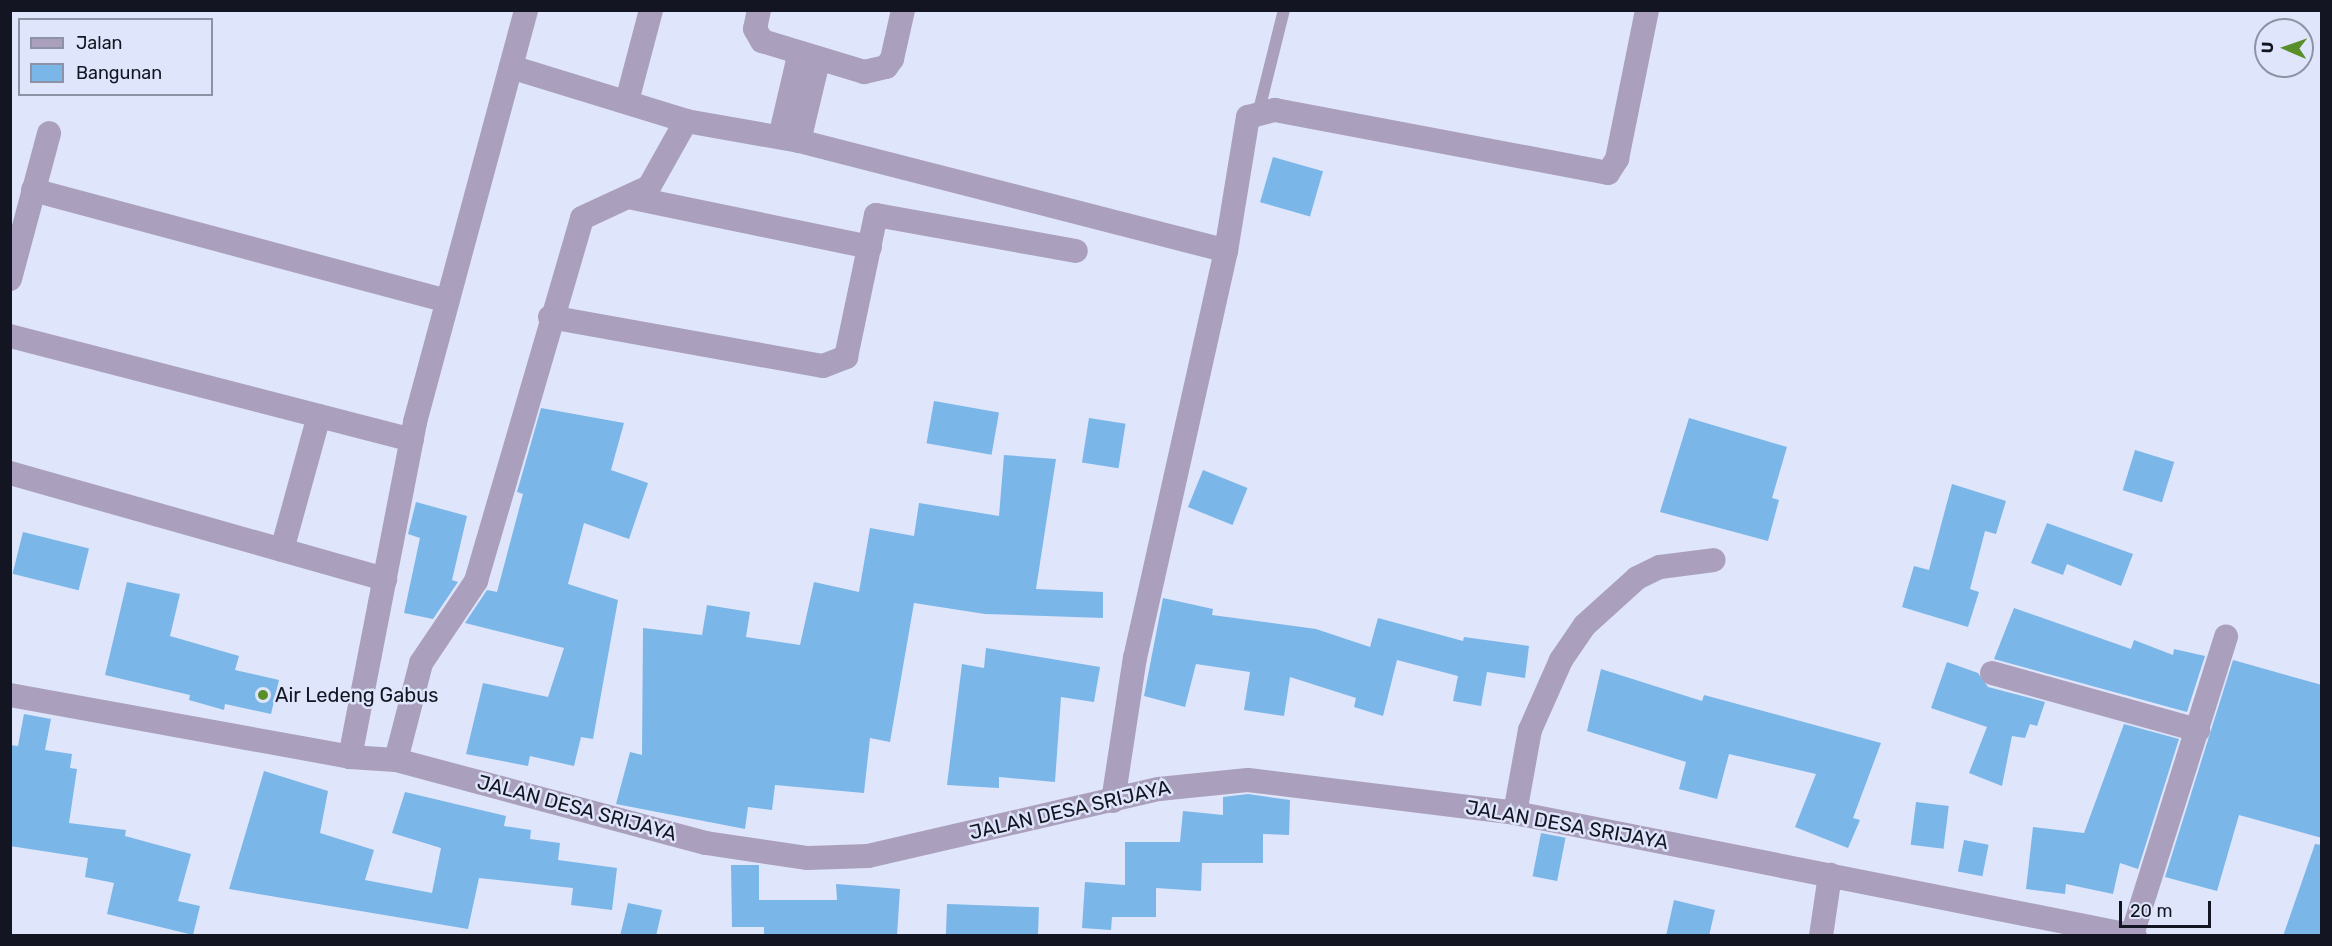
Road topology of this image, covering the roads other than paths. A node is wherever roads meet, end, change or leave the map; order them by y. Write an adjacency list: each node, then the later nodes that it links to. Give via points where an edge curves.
1 (526, 10): 8 (street)
2 (651, 10): 9 (street)
3 (759, 10): 7 (street, via 757,36)
4 (903, 10): 7 (street, via 886,67 864,72)
5 (1284, 10): 10 (lane)
6 (1647, 10): 10 (street, via 1617,159 1608,173)
7 (808, 59): 13 (street)
8 (511, 66): 9 (street); 20 (street)
9 (627, 101): 11 (street)
10 (1259, 110): 18 (street, via 1246,123)
11 (686, 121): 13 (street); 15 (street, via 656,177)
12 (49, 133): 14 (street)
13 (790, 139): 18 (street)
14 (33, 190): 19 (street); 20 (street)
15 (633, 198): 16 (street); 21 (street, via 582,218)
16 (870, 247): 17 (street, via 876,215); 21 (street, via 846,357 837,363 823,366)
17 (1076, 251)
18 (1226, 251): 35 (street, via 1135,658)
19 (10, 279)
20 (447, 301): 24 (street)
21 (550, 317): 34 (street, via 476,581 421,663)
22 (10, 336): 23 (street)
23 (318, 416): 24 (street); 26 (street)
24 (412, 440): 28 (street)
25 (10, 473): 26 (street)
26 (282, 550): 28 (street)
27 (1714, 560): 36 (street, via 1660,567 1637,578 1585,625 1560,660 1530,730)
28 (385, 579): 33 (street)
29 (2226, 636): 32 (street)
30 (1992, 673): 32 (street)
31 (10, 695): 33 (street, JALAN DESA SRIJAYA)
32 (2198, 730): 38 (street)
33 (350, 757): 34 (street, JALAN DESA SRIJAYA)
34 (396, 760): 35 (street, JALAN DESA SRIJAYA, via 706,843 808,858 868,856)
35 (1113, 801): 36 (street, JALAN DESA SRIJAYA, via 1208,781 1248,780)
36 (1515, 813): 37 (street, JALAN DESA SRIJAYA)
37 (1830, 875): 38 (street, JALAN DESA SRIJAYA); 39 (street)
38 (2134, 935)
39 (1821, 936)

